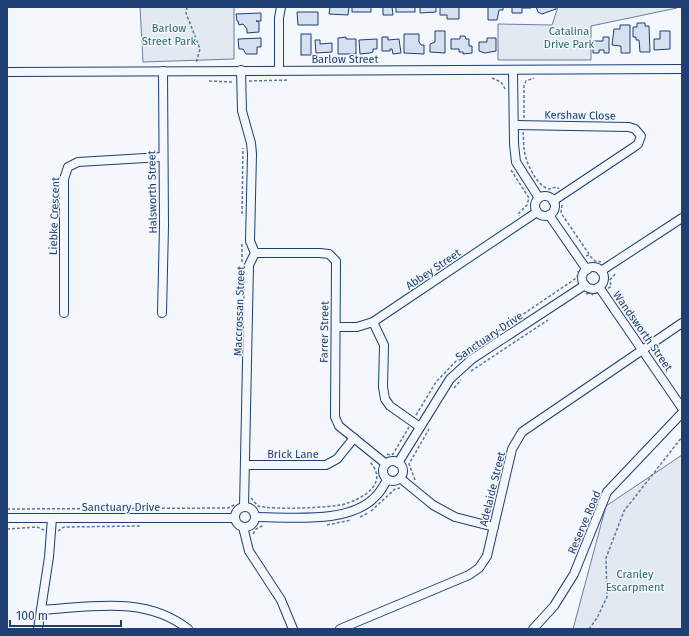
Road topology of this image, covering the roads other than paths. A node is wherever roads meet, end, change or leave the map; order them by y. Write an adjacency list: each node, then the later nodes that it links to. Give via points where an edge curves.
1 (281, 7): 4 (street)
2 (682, 69): 5 (street, Barlow Street)
3 (241, 70): 4 (street, Barlow Street); 6 (street, Barlow Street); 15 (street, Maccrossan Street, via 242,111 251,143 250,241)
4 (279, 70): 5 (street, Barlow Street)
5 (513, 70): 8 (street)
6 (163, 71): 7 (street, Barlow Street); 9 (street, Halsworth Street)
7 (7, 72)
8 (514, 126): 10 (street, via 516,162); 11 (street, Kershaw Close, via 629,127 641,136 634,147)
9 (162, 157): 20 (street, Liebke Crescent, via 78,162 68,167 64,179); 21 (street, Halsworth Street)
10 (539, 198): 11 (street, via 548,197); 12 (street, via 535,206)
11 (553, 201): 13 (street, via 555,207)
12 (537, 212): 13 (street, via 543,216); 22 (street, Abbey Street)
13 (549, 215): 16 (street)
14 (682, 218): 17 (street)
15 (254, 253): 24 (street, Farrer Street, via 320,253 333,257 336,261); 32 (street, Maccrossan Street, via 249,264)
16 (587, 270): 17 (street, via 594,267); 18 (street, via 582,276)
17 (602, 271): 19 (street, via 604,279)
18 (585, 285): 19 (street, via 593,289); 28 (street, Sanctuary Drive, via 462,367)
19 (599, 287): 25 (street, Wandsworth Street)
20 (64, 313)
21 (162, 313)
22 (373, 322): 24 (street, Abbey Street, via 357,327); 28 (street, via 384,344 385,399 390,406)
23 (682, 323): 25 (street, Adelaide Street)
24 (336, 327): 29 (street, Farrer Street, via 334,412 339,426)
25 (642, 350): 26 (street, Wandsworth Street); 41 (street, Adelaide Street, via 522,432 512,449)
26 (682, 408)
27 (682, 413): 47 (street, Reserve Road, via 607,492 574,574 554,606)
28 (416, 424): 30 (street, Sanctuary Drive)
29 (354, 438): 31 (street, Farrer Street); 32 (street, Brick Lane, via 337,459 326,465)
30 (398, 463): 31 (street); 33 (street, via 403,471)
31 (386, 464): 34 (street, via 383,471)
32 (246, 465): 35 (street, Maccrossan Street)
33 (400, 478): 34 (street, via 394,481); 41 (street, via 434,505 455,517)
34 (387, 480): 36 (street, via 377,495 364,506 350,512 321,516)
35 (244, 508): 36 (street, via 252,510); 39 (street, via 238,511)
36 (255, 517): 40 (street, via 251,526)
37 (7, 518): 38 (street, Sanctuary Drive)
38 (52, 518): 39 (street, Sanctuary Drive); 42 (street, via 51,546)
39 (235, 518): 40 (street)
40 (243, 527): 45 (street, via 249,551 281,600)
41 (494, 527): 46 (street, Adelaide Street, via 487,556 479,568 469,575)
42 (41, 610): 43 (street); 44 (street, via 139,606 173,618)
43 (38, 629)
44 (188, 629)
45 (293, 629)
46 (340, 629)
47 (533, 629)

